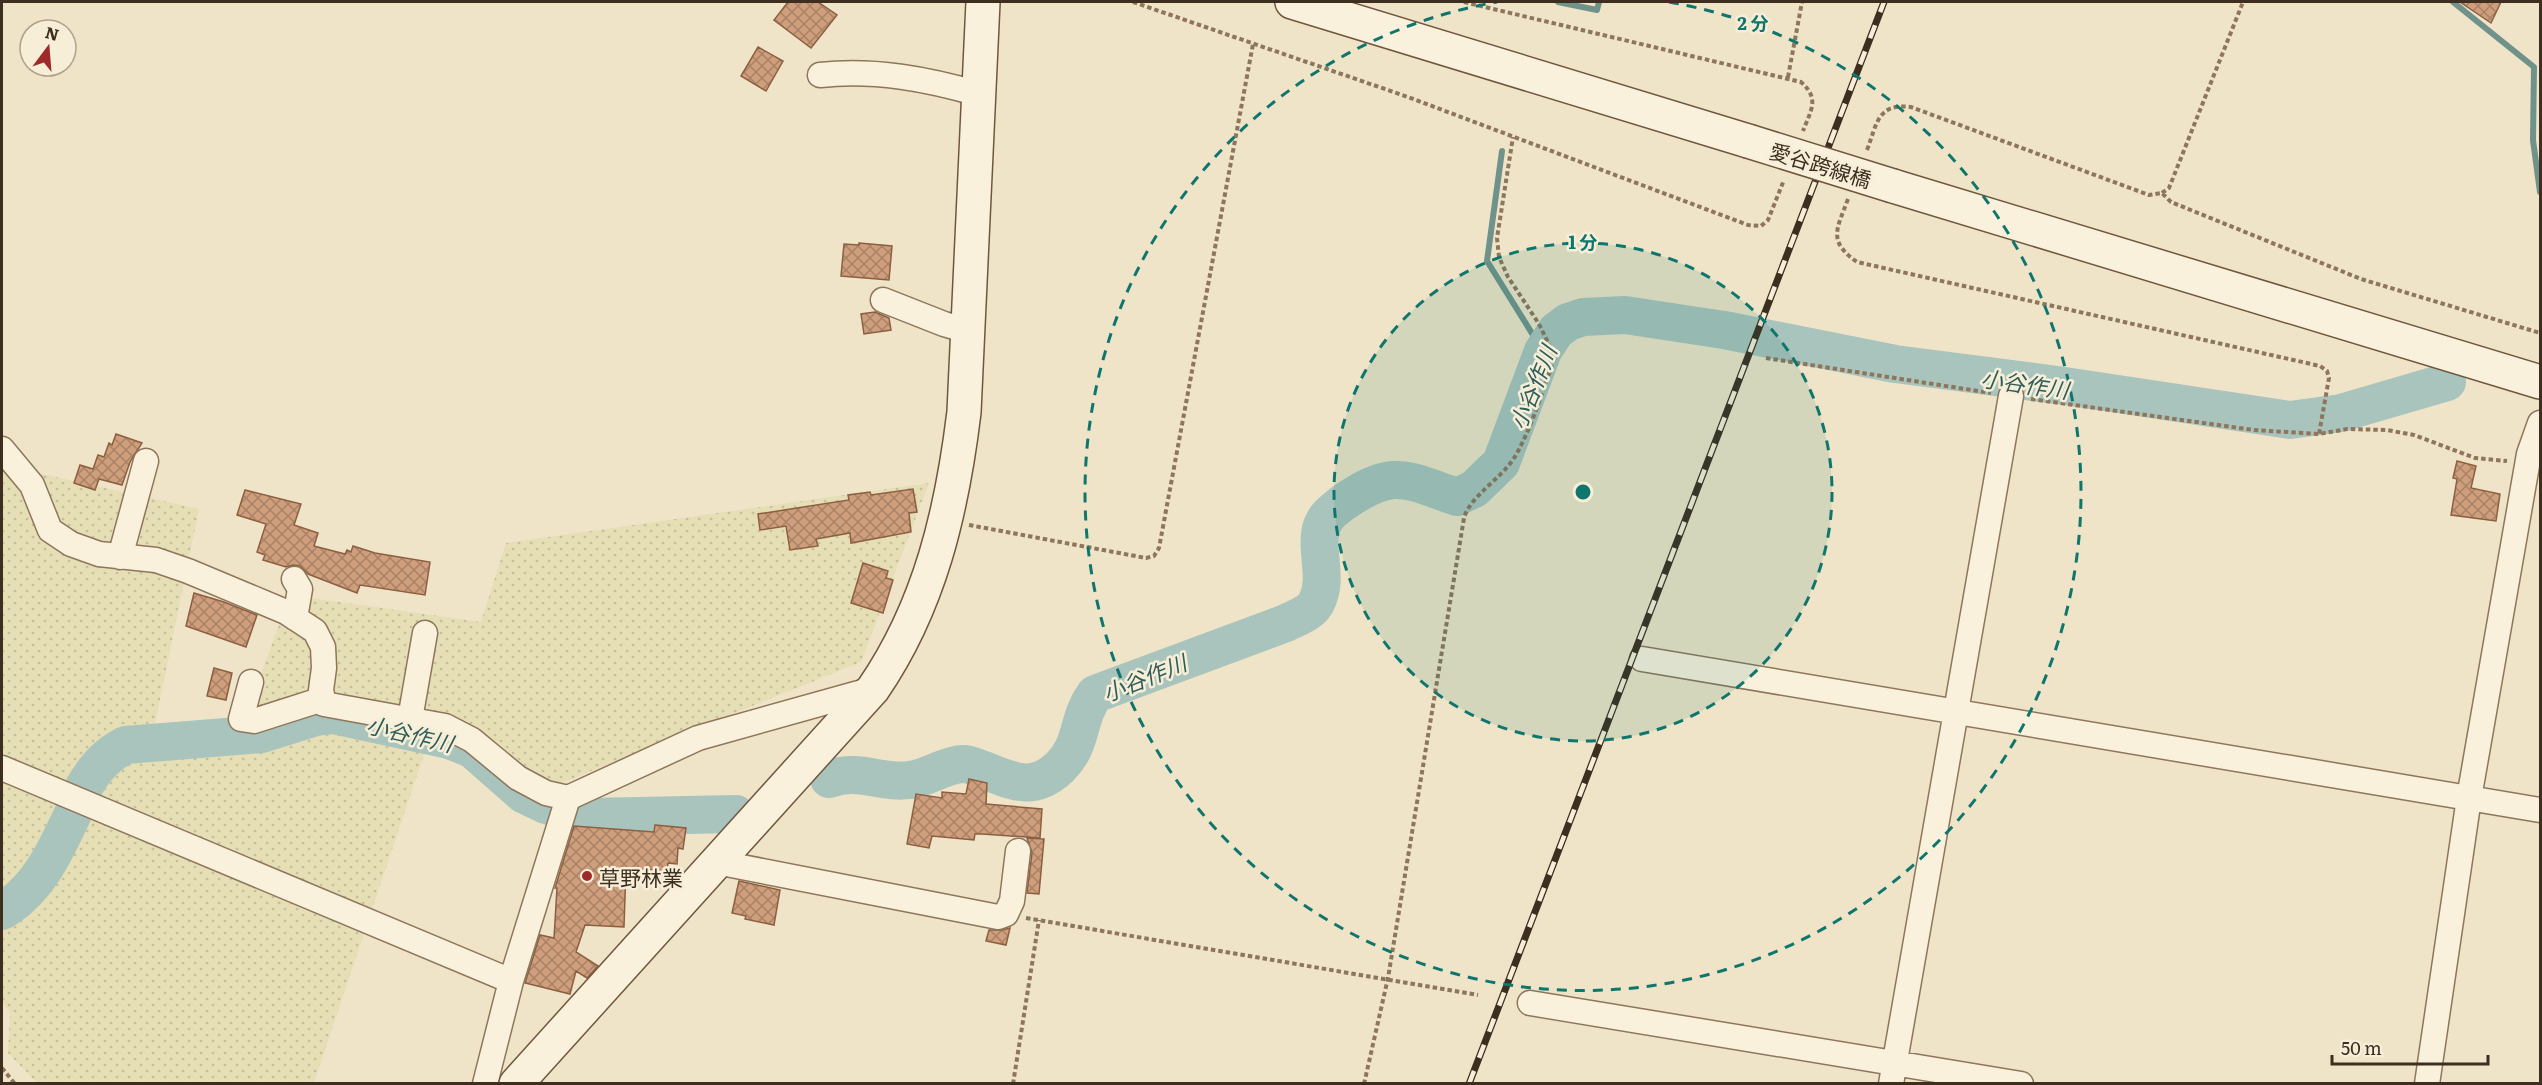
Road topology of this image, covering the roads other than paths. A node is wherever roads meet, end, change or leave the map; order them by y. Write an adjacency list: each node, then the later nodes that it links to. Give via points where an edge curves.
1 (983, 2): 4 (street)
2 (1292, 2): 7 (street, 愛谷跨線橋, bridge)
3 (820, 75): 4 (street, via 878,74 938,82)
4 (979, 94): 6 (street)
5 (883, 300): 6 (street)
6 (968, 331): 18 (street, via 958,465 939,549 925,592 889,666)
7 (2541, 382)
8 (2011, 396): 20 (street)
9 (2541, 423): 23 (street, via 2527,463)
10 (146, 461): 12 (street)
11 (6, 464): 12 (street, via 32,485 50,530 71,544 99,554)
12 (120, 556): 14 (street, via 156,560)
13 (294, 579): 14 (street, via 300,589)
14 (295, 618): 19 (street, via 315,631 323,647)
15 (425, 633): 21 (street)
16 (1642, 659): 20 (street)
17 (251, 682): 19 (street, via 241,719 254,721)
18 (873, 689): 24 (street, via 698,738); 27 (street)
19 (323, 699): 21 (street, via 324,704)
20 (1957, 711): 23 (street); 30 (street)
21 (410, 719): 24 (street, via 445,726 472,740 518,778)
22 (2, 768): 28 (street)
23 (2469, 798): 25 (street); 34 (street)
24 (565, 808): 28 (street)
25 (2541, 810)
26 (1018, 851): 27 (street, via 1012,902 1006,914 995,917)
27 (716, 862): 32 (street)
28 (511, 981): 31 (street)
29 (1530, 1003): 30 (street)
30 (1893, 1073): 33 (street)
31 (485, 1083)
32 (516, 1083)
33 (2021, 1083)
34 (2427, 1083)

